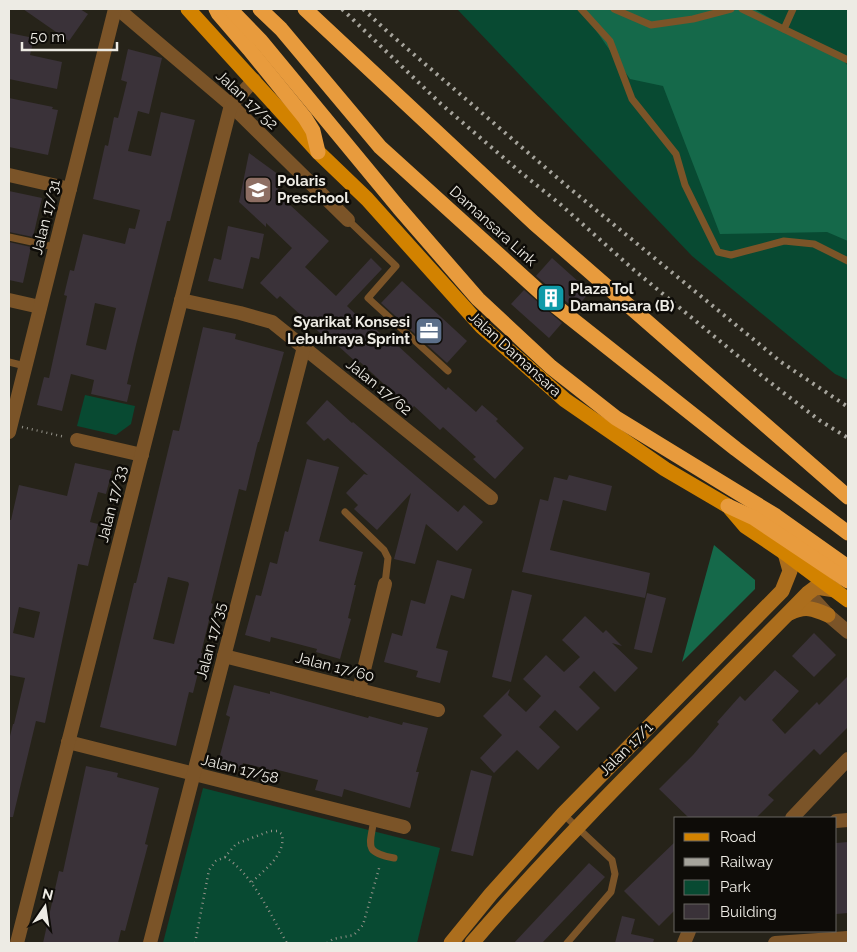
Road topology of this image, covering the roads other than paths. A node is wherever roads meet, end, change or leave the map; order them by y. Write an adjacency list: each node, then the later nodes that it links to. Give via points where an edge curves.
1 (117, 9): 15 (street, Jalan 17/52); 18 (street, Jalan 17/31)
2 (188, 9): 14 (main road, Jalan Damansara)
3 (216, 9): 16 (highway, via 305,118 313,131)
4 (230, 9): 39 (highway, via 261,41 478,299 552,367 616,418 776,516)
5 (260, 9): 37 (highway, Damansara Link, via 281,29 380,147 553,304)
6 (305, 9): 33 (highway, Damansara Link, via 534,223)
7 (581, 9): 22 (lane, via 610,41 632,99 676,154 685,185 718,252 731,255 784,241 814,244)
8 (614, 9): 9 (lane, via 651,24 692,20)
9 (730, 9)
10 (742, 9): 12 (lane)
11 (792, 9): 12 (lane)
12 (784, 29): 13 (lane)
13 (848, 60)
14 (254, 80): 15 (street, Jalan 17/33); 16 (main road, Jalan Damansara)
15 (231, 105): 19 (street, Jalan 17/52); 24 (street, Jalan 17/33)
16 (318, 152): 35 (main road, Jalan Damansara, via 367,199 481,326 558,394 665,469)
17 (9, 175): 18 (street)
18 (70, 189): 21 (street, Jalan 17/31)
19 (348, 220): 29 (lane, via 396,266 368,298)
20 (9, 237): 21 (lane)
21 (55, 247): 25 (street, Jalan 17/31)
22 (848, 261)
23 (9, 300): 25 (street)
24 (181, 300): 26 (street, Jalan 17/62, via 272,322); 32 (street, Jalan 17/33)
25 (40, 307): 28 (street, Jalan 17/31)
26 (304, 347): 34 (street, Jalan 17/62); 49 (street, Jalan 17/35)
27 (9, 362): 28 (lane)
28 (26, 366): 30 (street, Jalan 17/31)
29 (448, 371)
30 (9, 427)
31 (76, 440): 32 (street)
32 (142, 455): 52 (street, Jalan 17/33)
33 (848, 497)
34 (491, 498)
35 (728, 506): 38 (main road, Jalan Damansara, via 745,526); 40 (highway, via 754,518)
36 (345, 512): 41 (lane, via 384,550 388,558)
37 (848, 533)
38 (785, 553): 42 (main road, Jalan Damansara); 43 (street, Jalan 17/1, via 790,570)
39 (848, 568)
40 (848, 580)
41 (385, 584): 50 (street)
42 (835, 590): 44 (street, via 816,588); 45 (main road, Jalan Damansara)
43 (782, 592): 44 (street, via 793,589); 55 (street, Jalan 17/1)
44 (808, 593): 46 (street, Jalan 17/1); 47 (street)
45 (848, 600)
46 (786, 615): 47 (street, via 799,608 811,608); 59 (street, Jalan 17/1)
47 (828, 615): 48 (street)
48 (848, 632)
49 (224, 656): 50 (street, Jalan 17/60); 54 (street, Jalan 17/35)
50 (359, 690): 51 (street, Jalan 17/60)
51 (438, 710)
52 (68, 742): 54 (street, Jalan 17/58); 62 (street, Jalan 17/33)
53 (848, 759): 56 (street)
54 (194, 774): 57 (street, Jalan 17/58); 63 (street, Jalan 17/35)
55 (563, 814): 59 (lane); 64 (street, Jalan 17/1)
56 (793, 817)
57 (374, 820): 58 (street, Jalan 17/58); 60 (lane, via 372,852)
58 (404, 827)
59 (578, 828): 65 (street, Jalan 17/1); 66 (lane, via 612,860 615,874 611,892)
60 (394, 858)
61 (848, 938): 67 (street)
62 (17, 943)
63 (150, 943)
64 (450, 943)
65 (472, 943)
66 (566, 943)
67 (775, 943)

